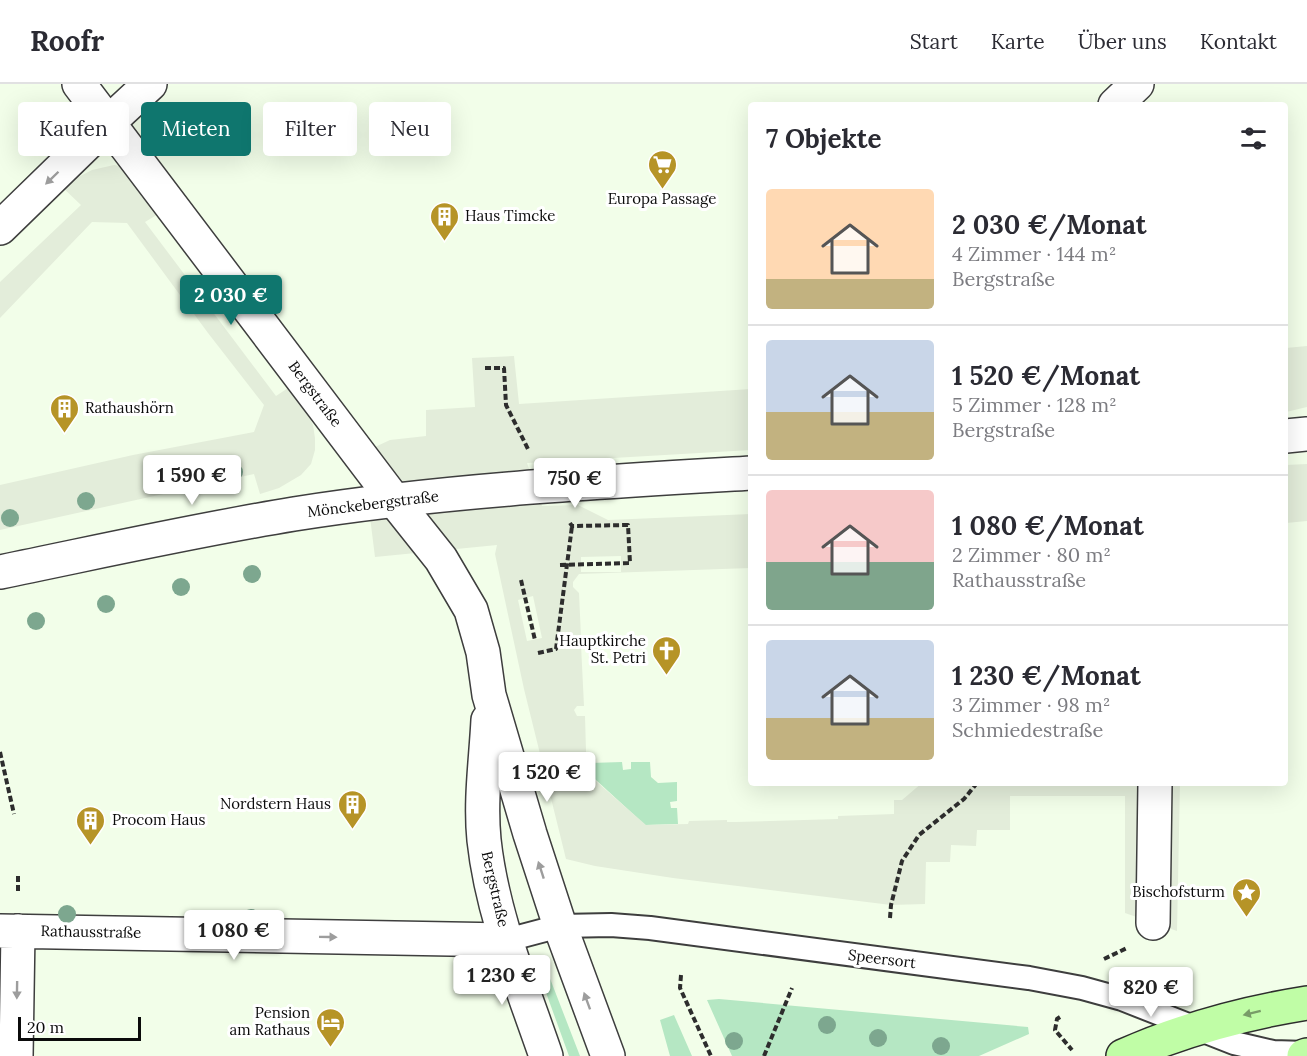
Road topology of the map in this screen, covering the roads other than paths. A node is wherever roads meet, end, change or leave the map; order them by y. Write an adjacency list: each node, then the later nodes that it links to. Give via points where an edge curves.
1 (79, 84): 4 (street, Bergstraße)
2 (150, 84): 6 (street)
3 (1137, 84): 5 (street)
4 (93, 102)
5 (1118, 102)
6 (129, 103)
7 (129, 149): 13 (street, Bergstraße)
8 (74, 156): 9 (street, one-way to 9)
9 (0, 228)
10 (1307, 434): 11 (street)
11 (1288, 436)
12 (748, 474): 13 (street, Mönckebergstraße, via 546,485)
13 (394, 500): 14 (street, Mönckebergstraße, via 200,531); 15 (street, Bergstraße, via 441,559 471,610 483,652)
14 (0, 572)
15 (489, 695): 18 (street, Bergstraße, one-way to 15); 20 (street, Bergstraße, via 484,838 488,870)
16 (1155, 786): 17 (street)
17 (1153, 923)
18 (560, 926): 20 (lane, Speersort); 22 (lane, Speersort, via 650,928 1029,978 1122,999); 26 (street, Bergstraße, one-way to 18)
19 (9, 931): 20 (street, Rathausstraße, one-way to 20); 24 (street, one-way to 24)
20 (507, 940): 25 (street, Bergstraße)
21 (1307, 1004): 22 (main road, one-way to 22, via 1258,1011)
22 (1198, 1028): 23 (lane, Speersort, via 1234,1043); 27 (main road)
23 (1306, 1055)
24 (16, 1056)
25 (546, 1056)
26 (608, 1056)
27 (1123, 1056)

